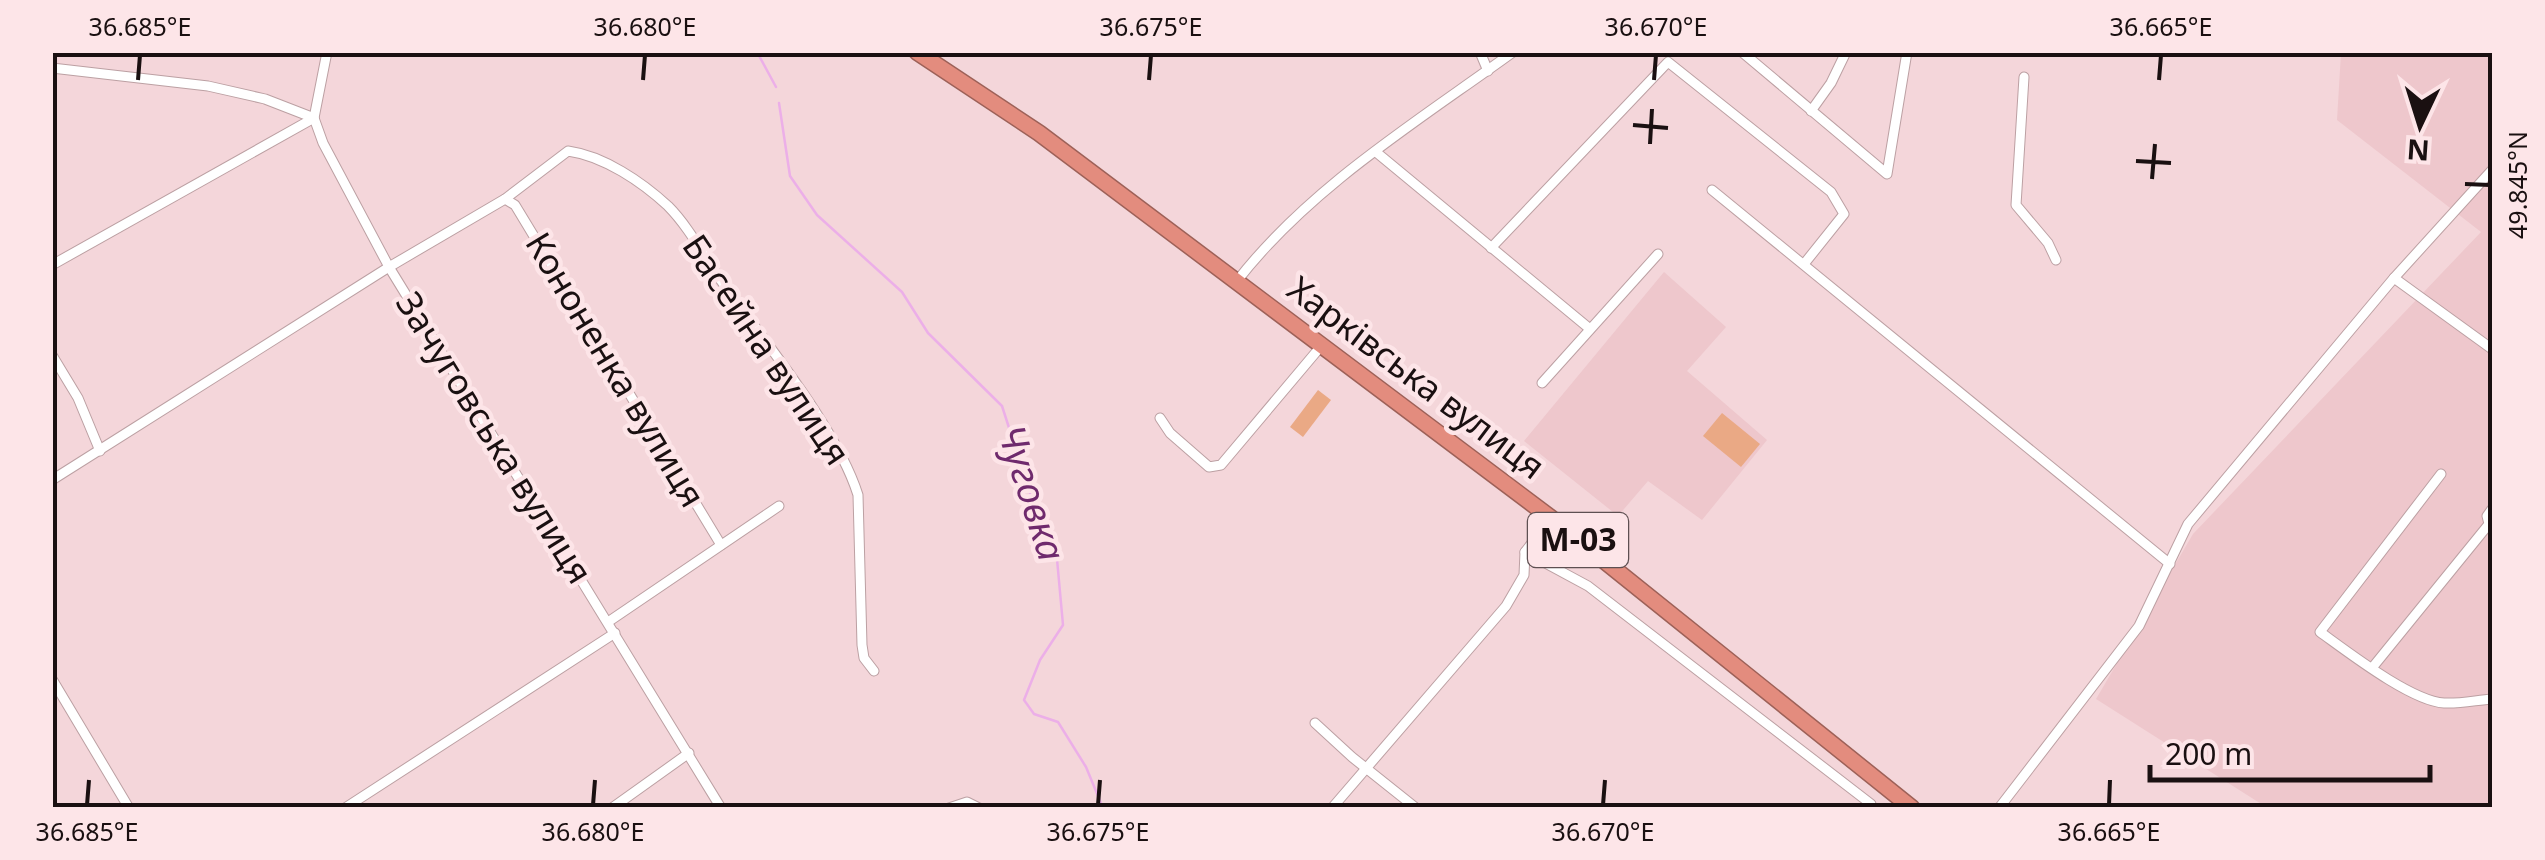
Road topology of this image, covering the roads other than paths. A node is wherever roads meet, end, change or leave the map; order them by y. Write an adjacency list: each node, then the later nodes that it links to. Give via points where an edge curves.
1 (327, 52): 12 (street)
2 (917, 52): 24 (highway, Харківська вулиця / М-03)
3 (1480, 52): 9 (street)
4 (1513, 52): 9 (street)
5 (1846, 52): 11 (street)
6 (1907, 52): 11 (street, via 1887,174)
7 (1748, 54): 11 (street)
8 (52, 68): 12 (street, via 208,86)
9 (1488, 70): 13 (street)
10 (2024, 77): 19 (street, via 2016,205)
11 (1812, 111)
12 (314, 118): 21 (street); 22 (street, Зачуговська вулиця)
13 (1376, 152): 17 (street); 24 (street, via 1269,239)
14 (2492, 170): 23 (street)
15 (1712, 190): 20 (street)
16 (506, 199): 22 (street); 37 (street, Кононенка вулиця); 43 (street, Басейна вулиця, via 568,151 612,166 669,207 854,480 862,645)
17 (1492, 248): 20 (street, via 1668,62 1831,192 1844,214); 25 (street)
18 (1658, 254): 25 (street)
19 (2056, 260)
20 (1804, 264): 39 (street)
21 (52, 265)
22 (389, 267): 31 (street); 40 (street, Зачуговська вулиця)
23 (2394, 278): 27 (street); 39 (street, via 2188,524)
24 (1237, 280): 26 (highway, Харківська вулиця / М-03)
25 (1590, 329): 29 (street)
26 (1322, 346): 30 (street, via 1220,465 1209,467); 36 (highway, Харківська вулиця / М-03)
27 (2492, 349)
28 (52, 355): 31 (street)
29 (1542, 383)
30 (1160, 418)
31 (100, 451): 33 (street)
32 (2442, 474): 42 (street, via 2320,632)
33 (52, 480)
34 (779, 506): 37 (street)
35 (2492, 509): 42 (street, via 2489,524)
36 (1551, 518): 38 (street); 49 (highway, Харківська вулиця / М-03)
37 (721, 545): 40 (street)
38 (1525, 552): 48 (street, via 1517,591); 50 (street, via 1588,586)
39 (2170, 564): 60 (street, via 2139,626)
40 (608, 622): 41 (street, Зачуговська вулиця)
41 (615, 632): 47 (street, Зачуговська вулиця); 52 (street)
42 (2372, 668): 45 (street, via 2442,703)
43 (874, 671)
44 (52, 679): 51 (street)
45 (2492, 699)
46 (1315, 723): 48 (street)
47 (689, 753): 53 (street); 54 (street, Зачуговська вулиця)
48 (1366, 767): 57 (street); 58 (street)
49 (1886, 786): 50 (street); 59 (highway, Харківська вулиця / М-03)
50 (1870, 806)
51 (129, 808)
52 (345, 808)
53 (612, 808)
54 (721, 808)
55 (949, 808): 56 (street, via 967,802)
56 (980, 808)
57 (1332, 808)
58 (1416, 808)
59 (1912, 808)
60 (1998, 808)

